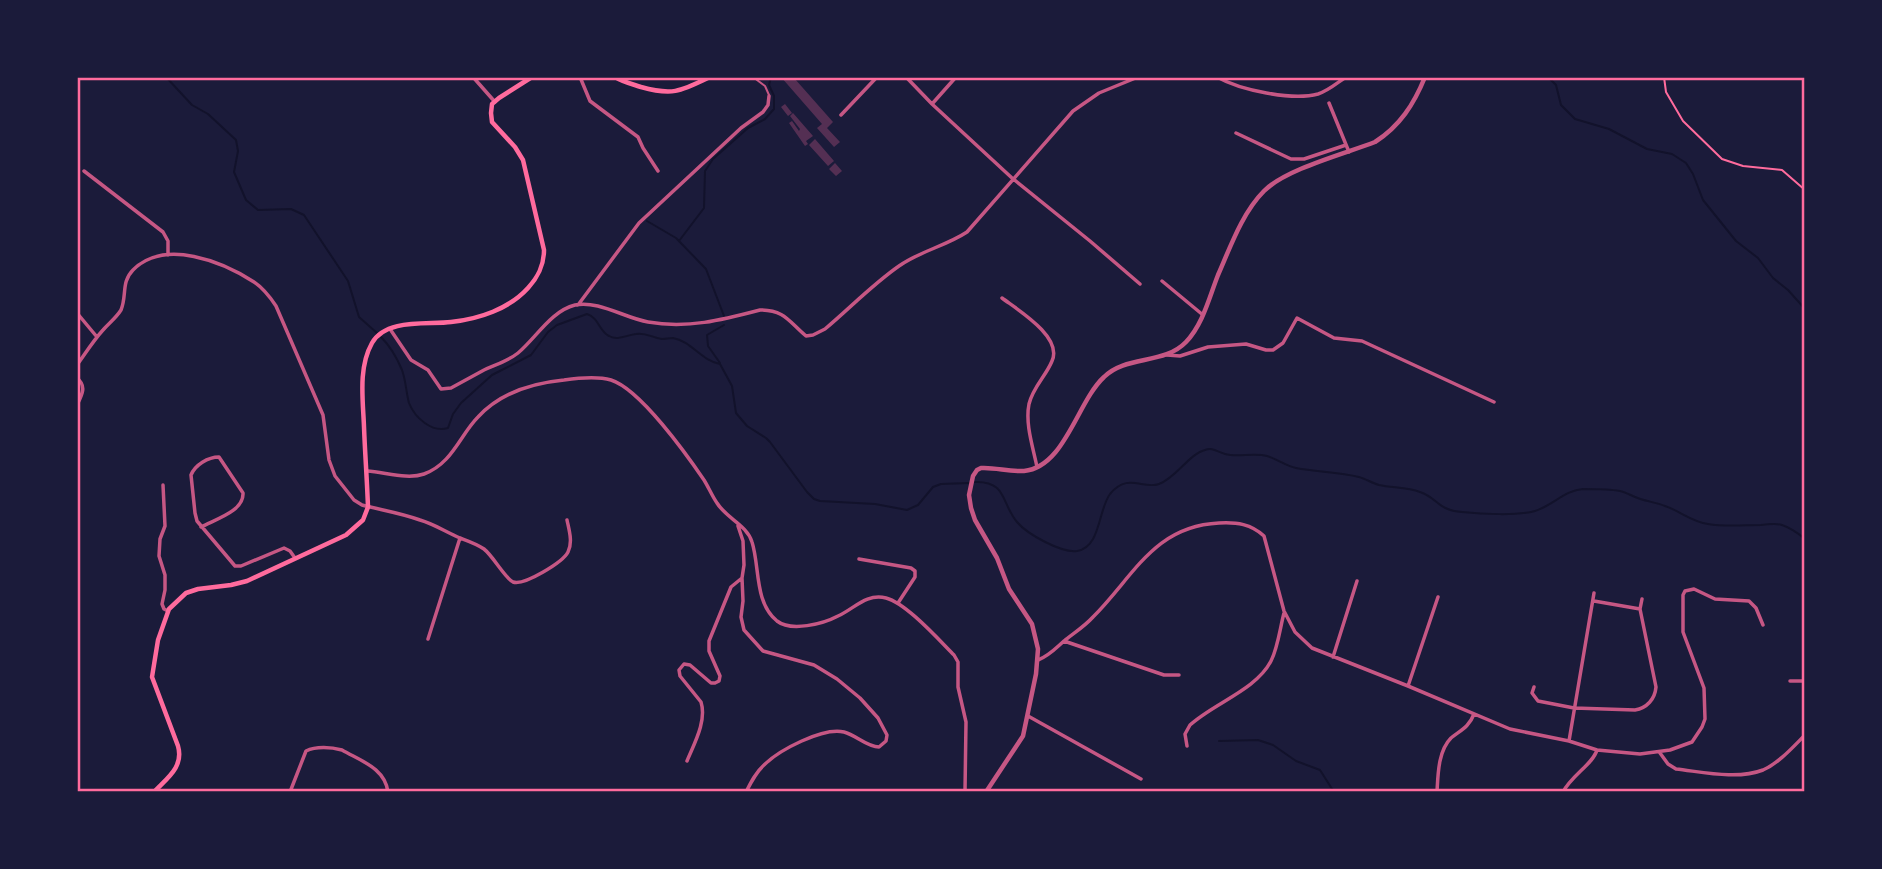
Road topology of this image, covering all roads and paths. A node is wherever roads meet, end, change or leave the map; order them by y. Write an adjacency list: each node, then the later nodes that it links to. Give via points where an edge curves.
1 (473, 77): 18 (street)
2 (532, 77): 18 (main road)
3 (580, 77): 26 (street, via 590,101 638,137)
4 (615, 77): 5 (main road, via 666,93)
5 (710, 77)
6 (729, 77): 16 (lane)
7 (753, 77): 17 (lane)
8 (877, 77): 21 (street)
9 (906, 77): 20 (street)
10 (956, 77): 20 (street)
11 (1138, 77): 27 (street, via 1085,101)
12 (1217, 77): 13 (street, via 1247,89 1298,96 1325,91)
13 (1346, 77)
14 (1425, 77): 24 (street, via 1399,124 1375,142)
15 (1664, 77): 28 (path, via 1666,92 1683,121 1722,159 1782,170)
16 (721, 79)
17 (769, 96): 33 (street, via 765,110 639,223)
18 (495, 102): 36 (main road, via 492,122 526,167 544,250 540,272 517,298 488,313)
19 (1329, 103): 23 (street)
20 (932, 104): 27 (street)
21 (841, 116)
22 (1236, 133): 23 (street, via 1297,160)
23 (1346, 145): 24 (street)
24 (1349, 152): 35 (street, via 1283,177 1260,195 1231,246)
25 (84, 171): 29 (street, via 163,232)
26 (658, 171)
27 (1012, 178): 31 (street); 33 (street, via 967,232 899,266 813,335 804,335 783,314 768,310 680,325 645,321 597,305)
28 (1805, 190)
29 (168, 255): 37 (street, via 155,257 128,275 120,311); 46 (street, via 179,253 220,265 267,293 323,415 335,476 354,500)
30 (1162, 281): 35 (street)
31 (1140, 284)
32 (1002, 298): 43 (street, via 1031,319 1053,347 1052,361 1029,402 1028,425)
33 (578, 305): 36 (street, via 556,316 512,356 445,389)
34 (77, 314): 37 (street)
35 (1203, 315): 38 (street, via 1184,344)
36 (387, 330): 44 (main road, via 376,338 365,363)
37 (97, 337): 39 (street)
38 (1166, 355): 41 (street, via 1246,344 1273,350 1283,343 1297,318 1334,338 1362,341); 43 (street, via 1106,374 1056,452)
39 (77, 365)
40 (77, 378): 42 (street, via 83,392)
41 (1494, 402)
42 (77, 405)
43 (1037, 467): 67 (street, via 1024,471 981,468 973,476 969,495 975,520 1032,624)
44 (366, 471): 46 (main road); 48 (street, via 426,473 455,450 476,418 507,395 560,380 611,380 625,387 661,424 718,505)
45 (163, 485): 62 (street, via 165,526 159,556 165,590 162,604)
46 (368, 507): 50 (street, via 421,520); 51 (main road, via 351,531)
47 (567, 520): 50 (street, via 570,544 566,556 519,583 508,578 484,550)
48 (737, 523): 53 (street, via 743,541); 59 (street, via 752,540 760,593 778,623 820,622 868,598 885,597)
49 (201, 527): 49 (street, via 191,475 197,465 219,457 244,500); 51 (street, via 237,567 284,548)
50 (460, 538): 64 (street)
51 (295, 558): 62 (main road, via 247,581 186,593)
52 (859, 558): 59 (street, via 915,571)
53 (742, 578): 81 (street, via 731,587 709,641 719,681 711,683 690,665 679,670 703,707); 86 (street, via 744,630 762,651 814,665 837,680 860,698 887,735 879,747 837,731 795,745 763,766)
54 (1357, 581): 66 (street)
55 (1594, 593): 58 (street)
56 (1438, 597): 71 (street)
57 (1642, 599): 60 (street)
58 (1593, 601): 60 (street); 73 (street)
59 (898, 603): 87 (street, via 958,662 966,722)
60 (1640, 609): 73 (street, via 1656,687 1650,703 1635,710)
61 (1284, 611): 65 (street, via 1264,536 1247,524 1210,523 1158,544 1092,618); 66 (street, via 1301,639); 78 (street, via 1267,668 1190,724 1185,734)
62 (168, 612): 83 (main road, via 152,677 181,755)
63 (1763, 625): 80 (street, via 1749,601 1685,591 1682,629 1704,688 1705,719 1692,742)
64 (428, 639)
65 (1064, 641): 67 (street); 68 (street, via 1164,675)
66 (1333, 657): 71 (street)
67 (1038, 660): 75 (street)
68 (1179, 675)
69 (1790, 681): 70 (street)
70 (1805, 681)
71 (1408, 686): 74 (street)
72 (1534, 687): 73 (street, via 1532,693 1538,701)
73 (1574, 708): 77 (street)
74 (1474, 714): 77 (street, via 1517,732); 89 (street, via 1467,727 1446,745)
75 (1028, 716): 82 (street); 88 (street, via 1023,736)
76 (1805, 735): 80 (street, via 1763,770 1743,774 1676,769)
77 (1569, 741): 79 (street)
78 (1187, 746)
79 (1597, 750): 80 (street); 90 (street)
80 (1660, 752)
81 (687, 761)
82 (1141, 779)
83 (154, 792)
84 (290, 792): 85 (street, via 310,748 342,750 379,771)
85 (388, 792)
86 (746, 792)
87 (965, 792)
88 (986, 792)
89 (1437, 792)
90 (1563, 792)

